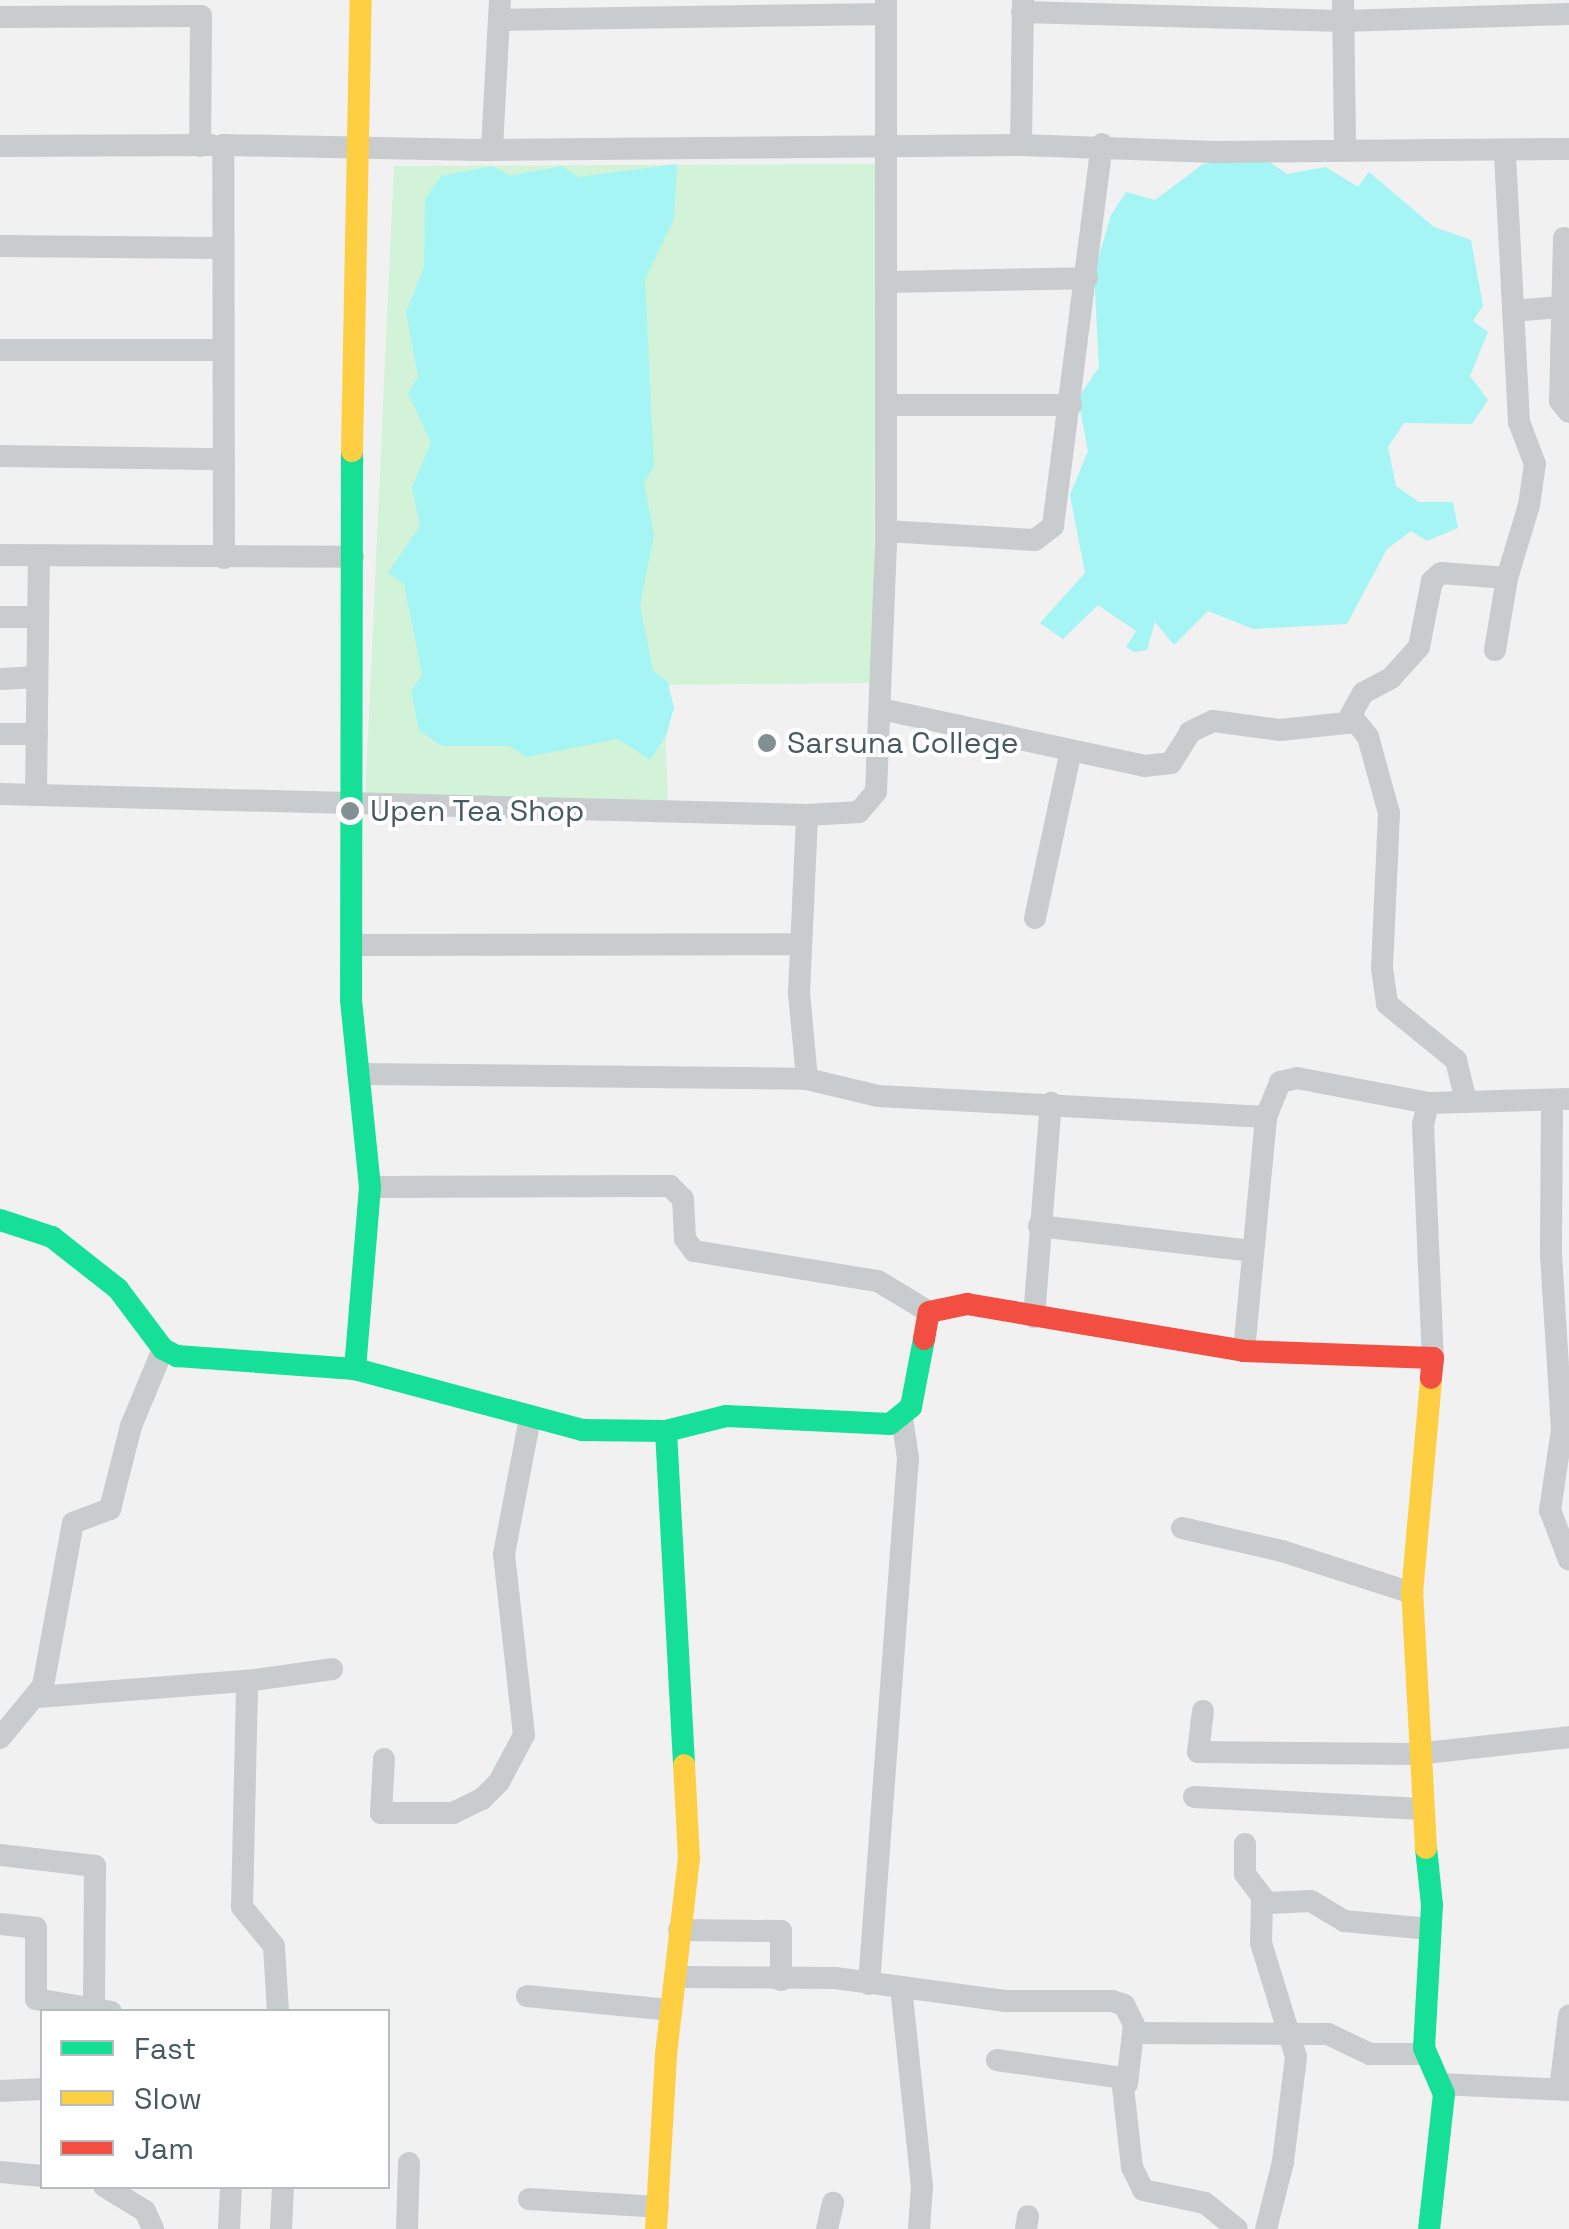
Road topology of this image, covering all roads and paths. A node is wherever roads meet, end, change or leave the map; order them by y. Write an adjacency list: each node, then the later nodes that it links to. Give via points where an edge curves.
1 (360, 0): 8 (street)
2 (1022, 6): 5 (street); 10 (street)
3 (886, 7): 4 (street); 9 (street)
4 (500, 10): 15 (street)
5 (1343, 10): 6 (street); 14 (street)
6 (1569, 14)
7 (0, 17): 12 (street, via 202,16)
8 (358, 143): 12 (street); 15 (street); 35 (street)
9 (884, 144): 10 (street); 15 (street); 22 (street)
10 (1021, 144): 11 (street)
11 (1102, 144): 14 (street, via 1214,152); 21 (street)
12 (212, 145): 13 (street); 20 (street)
13 (0, 146)
14 (1345, 148): 17 (street)
15 (492, 150)
16 (1569, 150): 17 (street)
17 (1504, 152): 24 (street)
18 (1564, 238): 23 (street)
19 (0, 246): 20 (street)
20 (222, 248): 26 (street)
21 (1087, 278): 22 (street); 28 (street)
22 (886, 282): 27 (street)
23 (1561, 308): 24 (street); 29 (street, via 1560,401)
24 (1513, 310): 37 (street, via 1519,422 1536,464)
25 (0, 350): 26 (street)
26 (223, 350): 31 (street)
27 (886, 404): 28 (street); 32 (street)
28 (1071, 404): 32 (street, via 1046,535 1035,540)
29 (1569, 412)
30 (0, 456): 31 (street)
31 (224, 459): 36 (street)
32 (886, 531): 43 (street)
33 (0, 556): 34 (street)
34 (39, 556): 36 (street); 39 (street)
35 (353, 557): 36 (street); 50 (street)
36 (224, 558)
37 (1507, 578): 40 (street); 44 (street, via 1440,573 1432,581 1419,646 1391,678 1363,694)
38 (0, 617): 39 (street)
39 (38, 617): 41 (street)
40 (1494, 650)
41 (38, 677): 42 (street); 46 (street)
42 (0, 678)
43 (881, 709): 47 (street); 51 (street, via 870,804 859,812)
44 (1348, 720): 47 (street, via 1280,730 1214,722 1190,732 1170,763 1144,766); 58 (street, via 1368,737 1388,814 1382,968 1387,1004 1456,1060)
45 (0, 734): 46 (street)
46 (37, 734): 49 (street)
47 (1070, 755): 52 (street)
48 (0, 794): 49 (street)
49 (36, 795): 50 (street)
50 (353, 805): 51 (street); 54 (street)
51 (807, 815): 53 (street)
52 (1035, 918)
53 (801, 944): 54 (street); 56 (street)
54 (352, 945): 55 (street)
55 (358, 1074): 56 (street); 62 (street)
56 (807, 1079): 60 (street, via 878,1096)
57 (1560, 1100): 58 (street); 66 (street)
58 (1466, 1101): 59 (street)
59 (1428, 1103): 61 (street, via 1297,1078 1280,1082); 71 (street, via 1423,1124)
60 (1051, 1104): 61 (street); 64 (street)
61 (1266, 1117): 65 (street)
62 (370, 1188): 67 (street, via 670,1186 682,1199 685,1239 694,1251 878,1280); 72 (street)
63 (0, 1220): 69 (street, via 52,1237 118,1289)
64 (1039, 1226): 65 (street); 68 (street)
65 (1252, 1251): 70 (street)
66 (1560, 1254): 73 (street)
67 (929, 1312): 68 (street, via 967,1304); 75 (street, via 911,1407)
68 (1034, 1316): 70 (street)
69 (163, 1349): 72 (street, via 193,1360); 82 (street, via 131,1426 110,1508 73,1523)
70 (1244, 1351): 71 (street)
71 (1433, 1358): 79 (street)
72 (355, 1369): 74 (street)
73 (1565, 1369): 78 (street, via 1550,1510)
74 (530, 1418): 76 (street, via 582,1430); 87 (street, via 504,1554 524,1735 499,1782 453,1813 380,1813)
75 (902, 1418): 76 (street, via 890,1424 726,1416); 98 (street, via 908,1458)
76 (666, 1431): 95 (street, via 689,1858)
77 (1182, 1528): 79 (street, via 1282,1550)
78 (1569, 1560)
79 (1412, 1594): 86 (street)
80 (332, 1669): 81 (street)
81 (246, 1680): 82 (street); 103 (street, via 242,1907 274,1946)
82 (37, 1697): 85 (street)
83 (1203, 1710): 86 (street, via 1198,1752)
84 (1569, 1736): 86 (street)
85 (0, 1738)
86 (1416, 1754): 89 (street)
87 (384, 1759)
88 (1194, 1798): 89 (street)
89 (1422, 1809): 94 (street)
90 (1244, 1844): 92 (street, via 1244,1874)
91 (0, 1855): 102 (street, via 95,1866)
92 (1262, 1899): 94 (street, via 1319,1903 1344,1921); 107 (street, via 1261,1943)
93 (0, 1924): 101 (street, via 36,1928 36,1999)
94 (1430, 1929): 108 (street)
95 (680, 1930): 96 (street); 97 (street, via 781,1931)
96 (675, 1977): 97 (street); 104 (street)
97 (781, 1980): 98 (street)
98 (869, 1984): 99 (street)
99 (901, 1987): 106 (street, via 1006,2001 1112,2001 1130,2011); 129 (street, via 922,2186)
100 (527, 1996): 104 (street)
101 (92, 2009)
102 (103, 2009)
103 (278, 2009)
104 (671, 2010): 123 (street)
105 (1569, 2016): 113 (street)
106 (1134, 2034): 107 (street); 110 (street)
107 (1292, 2035): 108 (street, via 1341,2036 1382,2056); 131 (street, via 1296,2058 1283,2162)
108 (1426, 2054): 111 (street)
109 (996, 2060): 110 (street, via 1115,2075)
110 (1127, 2084): 130 (street, via 1132,2167 1143,2190 1206,2203)
111 (1440, 2084): 113 (street); 132 (street, via 1442,2146)
112 (40, 2089): 114 (street)
113 (1565, 2089)
114 (0, 2091)
115 (409, 2163): 127 (street)
116 (0, 2172): 117 (street)
117 (40, 2176)
118 (107, 2189): 124 (street, via 145,2210)
119 (231, 2189): 125 (street)
120 (283, 2189): 126 (street)
121 (529, 2198): 123 (street)
122 (833, 2203): 128 (street)
123 (657, 2218)
124 (153, 2229)
125 (229, 2229)
126 (281, 2229)
127 (407, 2229)
128 (828, 2229)
129 (919, 2229)
130 (1236, 2229)
131 (1266, 2229)
132 (1430, 2229)

